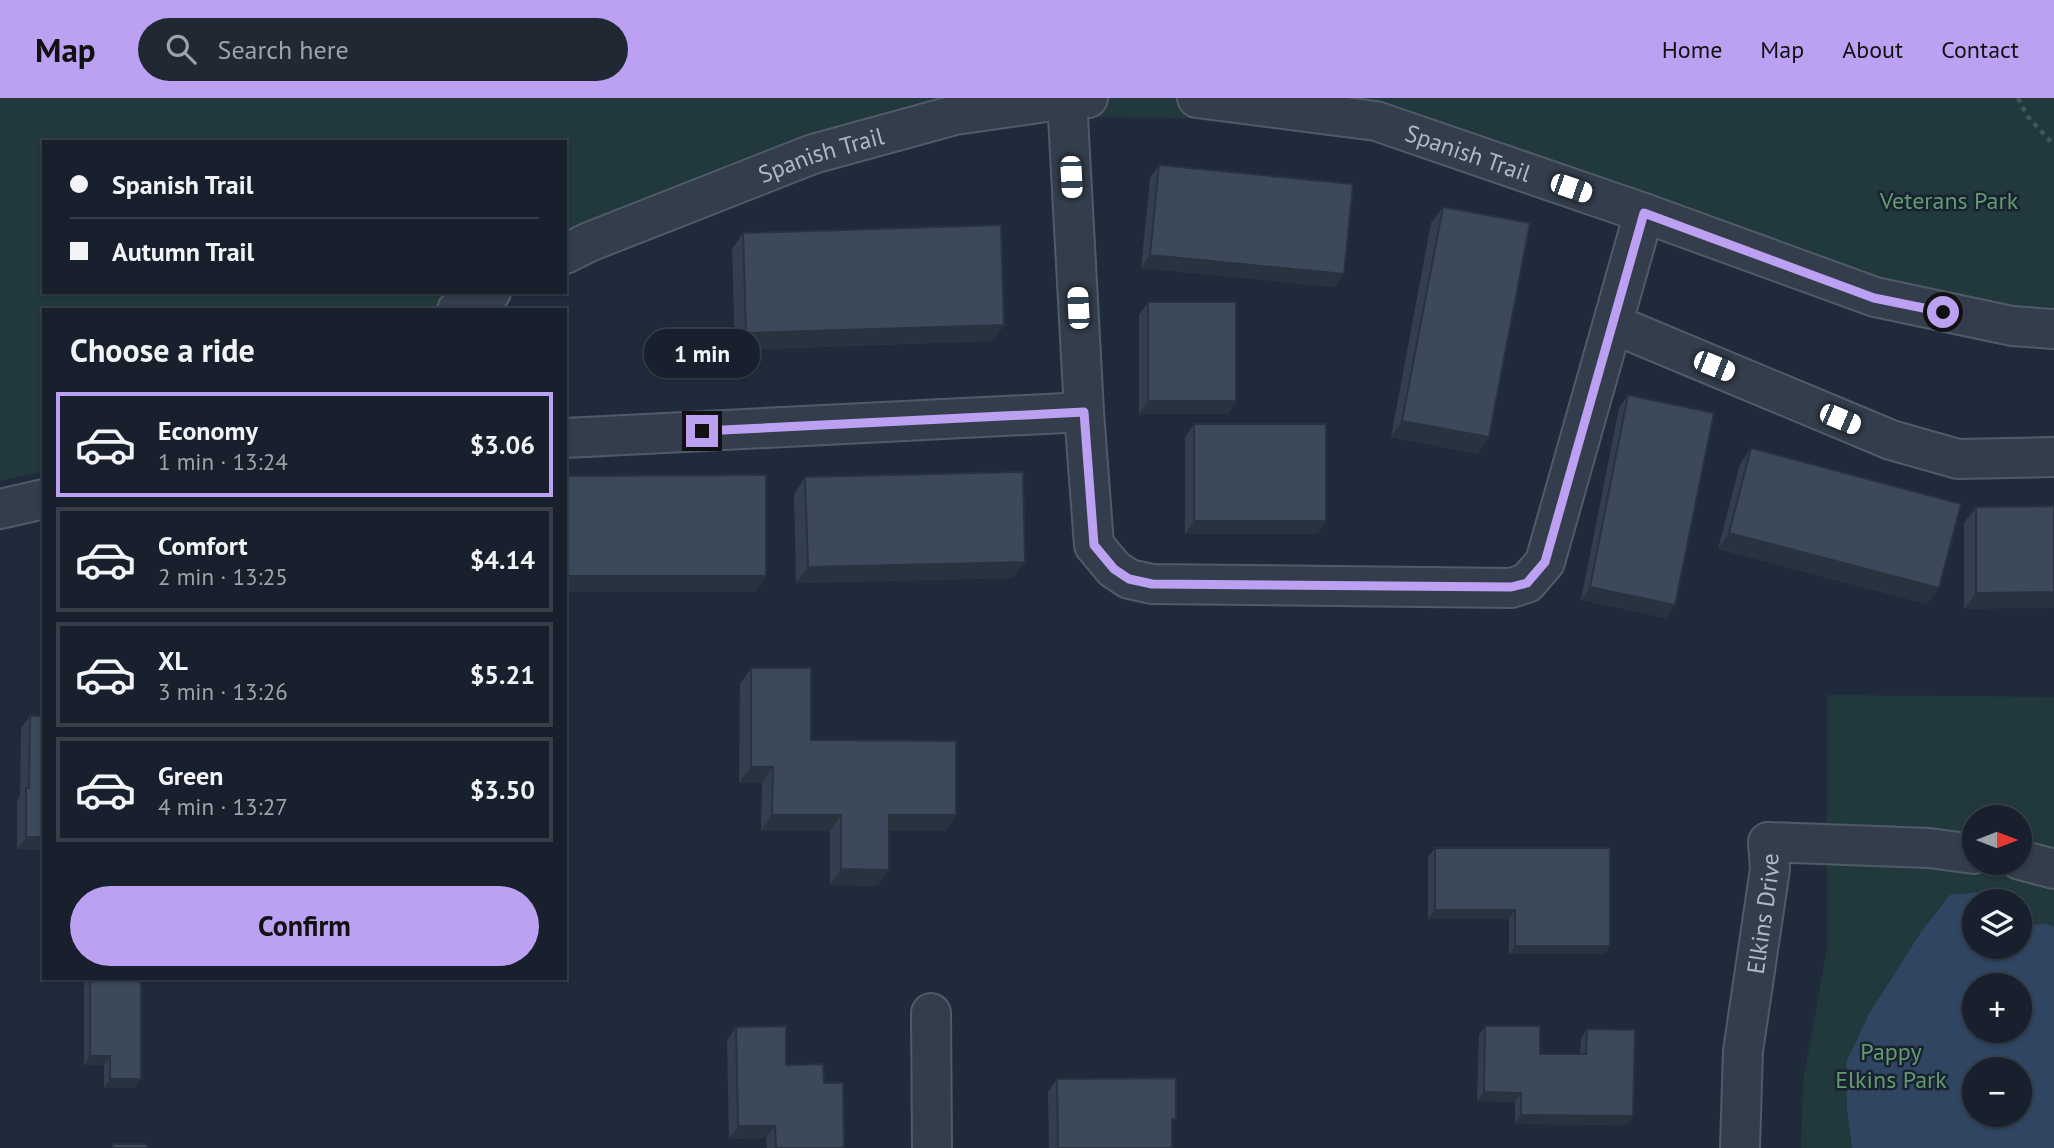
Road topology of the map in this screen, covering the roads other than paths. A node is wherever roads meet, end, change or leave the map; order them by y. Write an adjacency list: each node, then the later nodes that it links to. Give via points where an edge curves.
1 (1067, 98): 2 (street, Spanish Trail); 5 (street, Spanish Trail, via 955,115 813,155); 10 (street)
2 (1088, 98)
3 (1197, 98): 4 (street, Spanish Trail, via 1376,121)
4 (1644, 213): 8 (street); 9 (street, Spanish Trail, via 1874,298 2012,326)
5 (567, 253)
6 (487, 294): 7 (street)
7 (461, 308)
8 (1613, 324): 10 (street, via 1545,562 1527,583 1511,587 1152,584 1129,579 1094,545); 12 (street, via 1891,440 1958,459)
9 (2054, 329)
10 (1084, 412): 11 (street)
11 (567, 438)
12 (2054, 457)
13 (42, 499): 14 (street)
14 (0, 509)
15 (1962, 852): 20 (street, Elkins Drive, via 1768,842 1770,869 1743,1051)
16 (2032, 863): 17 (street)
17 (2054, 869)
18 (931, 1013): 19 (street)
19 (932, 1148)
20 (1741, 1148)

